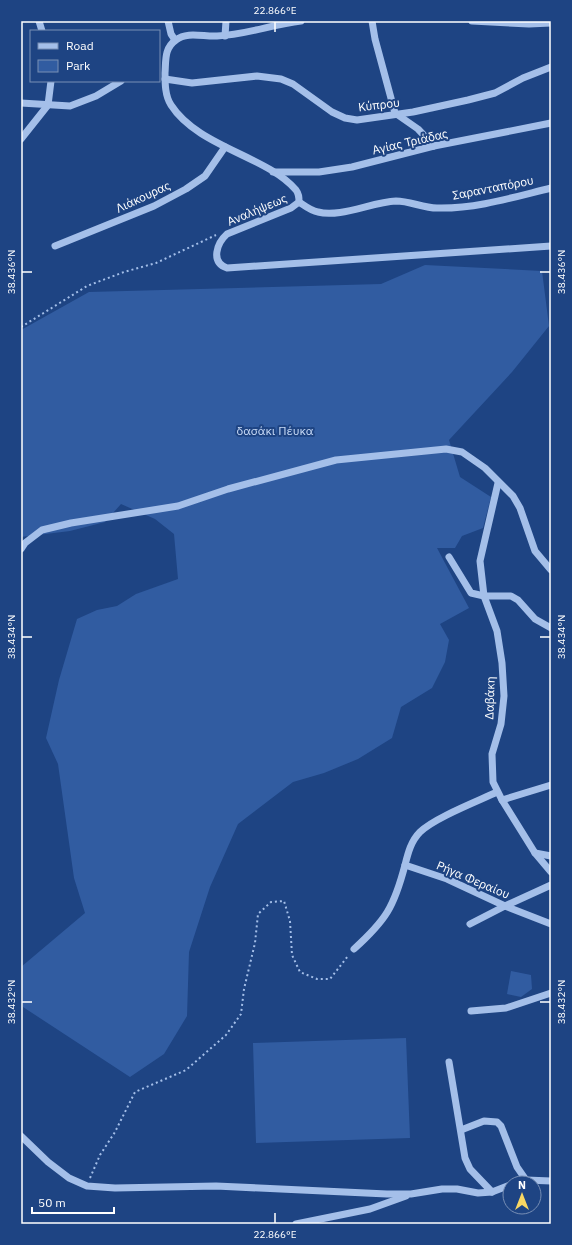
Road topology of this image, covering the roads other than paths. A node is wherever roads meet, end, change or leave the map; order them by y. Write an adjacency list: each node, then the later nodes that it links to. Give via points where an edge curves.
1 (168, 21): 8 (street)
2 (226, 21): 7 (street)
3 (301, 21): 7 (street)
4 (372, 21): 16 (street)
5 (472, 21): 6 (street)
6 (551, 23)
7 (225, 36): 8 (street, via 189,35)
8 (175, 40): 9 (street, Αναλήψεως)
9 (162, 55): 11 (street, Αναλήψεως)
10 (551, 67): 16 (street, Κύπρου, via 495,93)
11 (165, 79): 16 (street, Κύπρου, via 192,83 257,76 281,79 345,118 357,120); 20 (street, Αναλήψεως, via 168,97 176,111 192,126)
12 (51, 82): 15 (street)
13 (119, 82): 15 (street, via 81,103 70,106)
14 (21, 104): 15 (street)
15 (48, 105): 18 (street)
16 (395, 114): 19 (street, via 418,129)
17 (551, 122): 19 (street, Αγίας Τριάδας)
18 (21, 139)
19 (434, 146): 21 (street, Αγίας Τριάδας, via 352,167 319,172)
20 (225, 147): 21 (street, Αναλήψεως); 24 (street, Λιάκουρας, via 205,176 186,189 154,206)
21 (273, 172): 23 (street, Αναλήψεως, via 298,192)
22 (551, 188): 23 (street, Σαρανταπόρου, via 488,203 450,208 423,207 410,202 396,201 318,213)
23 (299, 202): 25 (street, Αναλήψεως, via 291,208 227,234 220,241 217,252 219,263 226,268)
24 (54, 246)
25 (551, 246)
26 (498, 483): 27 (street, via 484,468 462,452 446,449 336,460 228,489 178,506 42,530); 29 (street, via 513,496 520,508 535,551); 30 (street, Δαβάκη, via 480,561)
27 (21, 549)
28 (449, 557): 30 (street, via 467,588 476,595)
29 (551, 570)
30 (484, 596): 31 (street, via 511,596 535,619); 33 (street, Δαβάκη, via 497,632 502,663 504,696 501,724 491,767)
31 (551, 628)
32 (551, 785): 34 (street)
33 (497, 792): 34 (street, Δαβάκη); 37 (street, via 421,831 410,846)
34 (502, 800): 35 (street)
35 (535, 853): 36 (street); 38 (street)
36 (551, 856)
37 (405, 865): 40 (street, Ρήγα Φεραίου, via 447,879); 43 (street, via 388,913 376,929)
38 (551, 872)
39 (551, 885): 40 (street)
40 (505, 906): 41 (street); 42 (street, Ρήγα Φεραίου)
41 (470, 924)
42 (551, 924)
43 (354, 949)
44 (551, 993): 45 (street, via 506,1008)
45 (471, 1011)
46 (449, 1062): 47 (street)
47 (460, 1130): 49 (street, via 484,1121 497,1122 501,1126 516,1167); 51 (street, via 465,1158 470,1169)
48 (21, 1136): 52 (street, via 69,1178 87,1186 216,1186)
49 (522, 1175)
50 (502, 1188): 51 (street)
51 (492, 1192): 52 (street, via 442,1189)
52 (411, 1194): 53 (street, via 370,1209)
53 (296, 1224)

